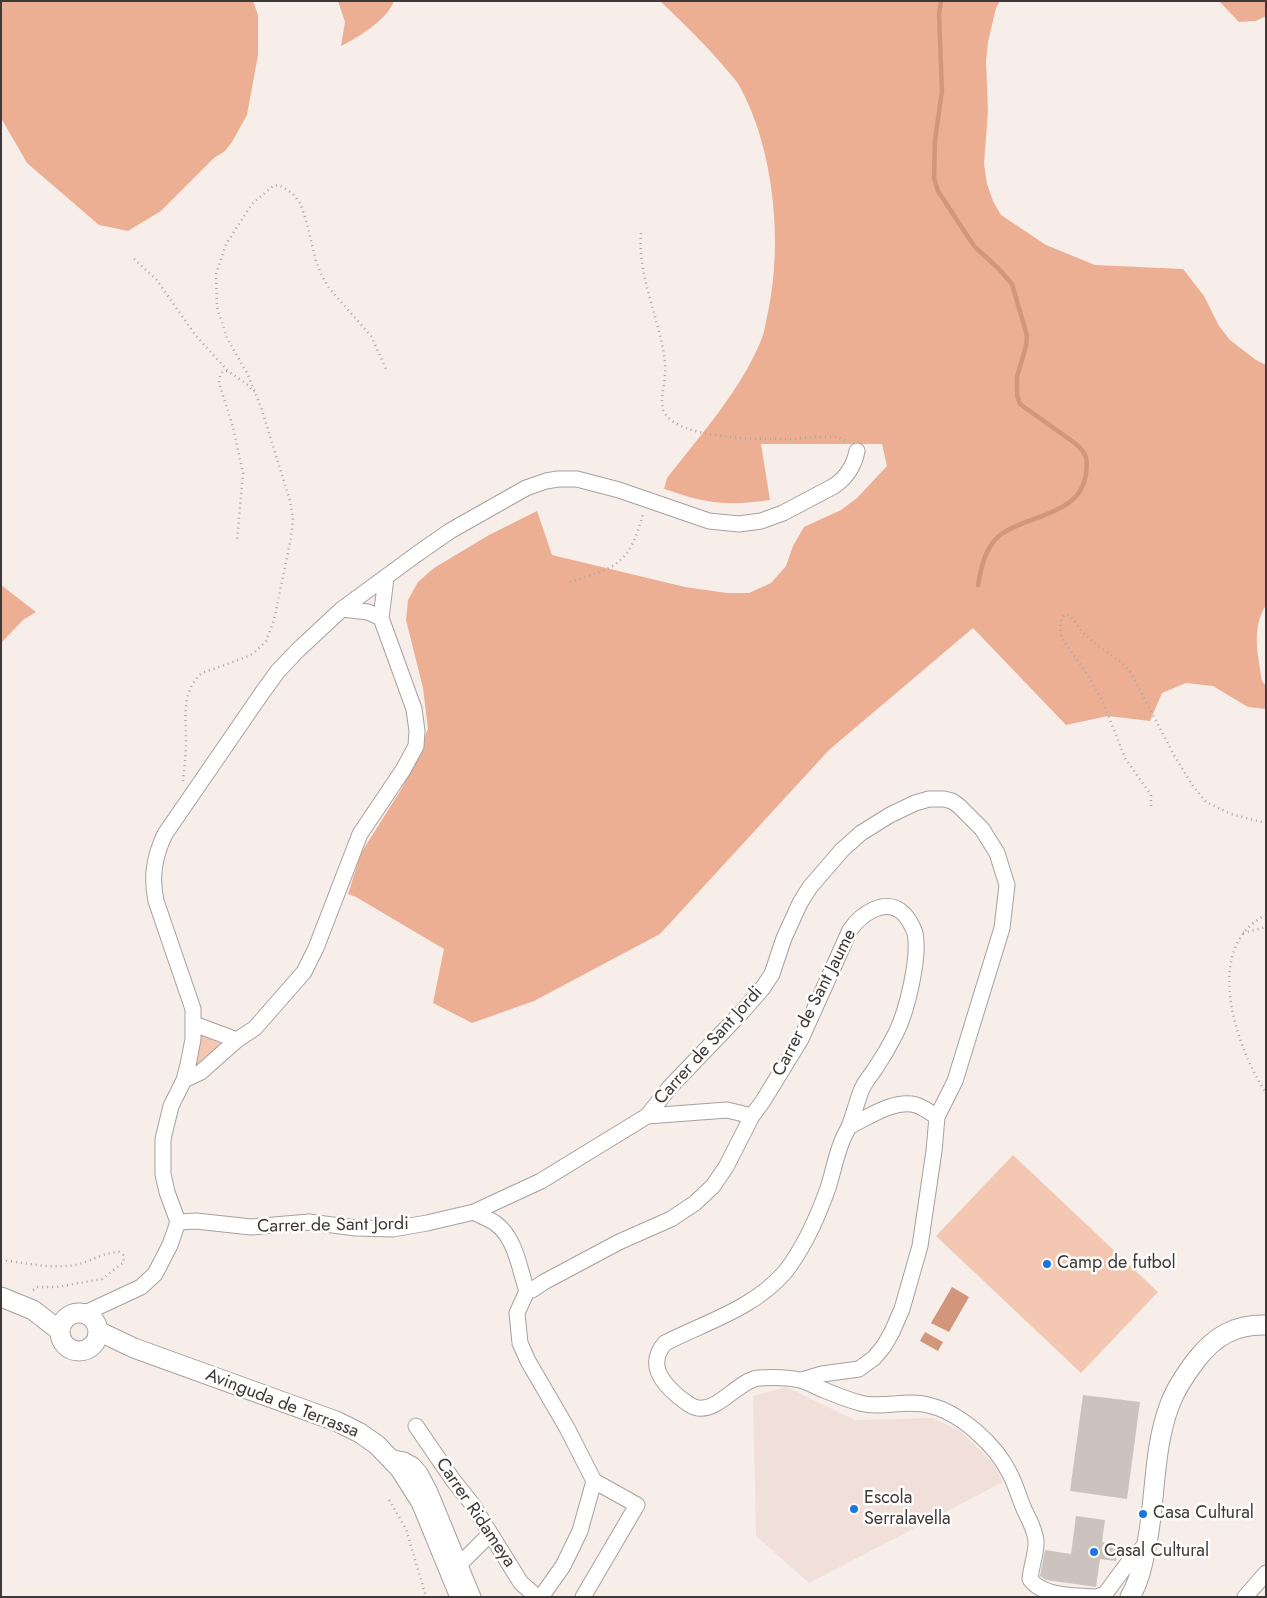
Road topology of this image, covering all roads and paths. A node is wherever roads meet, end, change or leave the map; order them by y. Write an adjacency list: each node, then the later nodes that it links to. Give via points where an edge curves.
1 (641, 233): 6 (path, via 643,270 664,356 662,405 668,417 686,429 715,434 749,438 838,438)
2 (134, 259): 4 (path, via 156,279 185,323)
3 (386, 369): 5 (path, via 371,336 329,288 321,274 300,203 293,194 278,185 252,204 230,235 216,274 219,318)
4 (228, 371): 5 (path); 8 (path, via 223,371 219,384 243,473)
5 (254, 393): 13 (path, via 287,490 293,518 291,538 274,620 266,641 249,656 202,673 189,690)
6 (857, 451): 7 (street, via 853,464 840,482 783,514 761,521 725,524)
7 (646, 499): 9 (street, via 591,482 558,479 538,483 450,531); 10 (path, via 634,540 618,564)
8 (237, 541)
9 (386, 578): 11 (street); 12 (street)
10 (570, 582)
11 (342, 609): 12 (street, via 363,611); 19 (street, via 278,671 228,740 158,848 153,888 193,1009)
12 (381, 618): 20 (street, via 414,709 416,746 360,834 304,972 255,1028)
13 (183, 783)
14 (1151, 806): 15 (path, via 1151,795 1125,758 1103,702 1062,638 1060,627 1066,614 1090,639 1132,673 1175,757 1206,802 1230,814)
15 (1266, 823)
16 (1266, 915): 18 (path, via 1254,921)
17 (1266, 927): 18 (path)
18 (1243, 933): 22 (path, via 1235,947 1229,972 1230,996 1243,1049)
19 (194, 1024): 20 (street); 21 (street)
20 (237, 1040): 21 (street, via 210,1065)
21 (184, 1080): 28 (street, via 171,1106 163,1139 163,1174)
22 (1266, 1093)
23 (647, 1116): 24 (street, via 727,1110); 25 (street, Carrer de Sant Jordi, via 762,989 775,966 800,902 842,850 861,833 890,815 938,798 952,801 982,829 997,853 1007,885 1002,928 993,958 955,1082); 27 (street, Carrer de Sant Jordi, via 541,1181)
24 (752, 1116): 26 (street, Carrer de Sant Jaume, via 800,1040 857,919 876,908 892,908 906,916 914,932 911,988 897,1031 861,1090); 30 (street, Carrer de Sant Jaume, via 713,1186 686,1210)
25 (937, 1117): 26 (street, via 918,1105 895,1105); 36 (street, via 920,1246 892,1332 874,1358 859,1369)
26 (850, 1126): 36 (street, Carrer de Sant Jaume, via 809,1232 785,1272 746,1304 665,1343 659,1350 657,1369 660,1378 669,1389 698,1408 707,1408 756,1378)
27 (474, 1212): 28 (street, Carrer de Sant Jordi, via 393,1229 309,1222 251,1227); 30 (street, via 505,1232 518,1258)
28 (178, 1222): 34 (street, via 155,1274 141,1287 114,1300)
29 (1, 1260): 32 (path, via 61,1267 88,1262 112,1252 123,1255 124,1262 102,1279 38,1287 27,1294)
30 (527, 1291): 38 (street, via 517,1313 520,1343)
31 (1, 1298): 32 (street)
32 (27, 1308): 34 (street); 35 (street)
33 (1266, 1325): 41 (street, via 1242,1326 1222,1336 1203,1351 1178,1387 1162,1430)
34 (88, 1327): 35 (street, via 63,1321); 35 (street, via 82,1351 70,1349 61,1340); 42 (street, Avinguda de Terrassa, via 134,1348 360,1432 389,1457 412,1486)
35 (60, 1331)
36 (802, 1380): 49 (street, via 863,1404 927,1404 947,1411 966,1424 999,1456 1033,1526 1036,1543 1030,1578 1035,1585 1046,1590)
37 (416, 1426): 40 (street, Carrer Ridameya)
38 (594, 1481): 47 (street, via 580,1531 562,1566); 48 (street, via 637,1505)
39 (389, 1500): 44 (path, via 406,1529)
40 (490, 1534): 42 (street); 47 (street, Carrer Ridameya, via 521,1583)
41 (1146, 1544): 49 (street, via 1105,1594); 50 (street, via 1140,1574)
42 (455, 1569): 45 (street, Avinguda de Terrassa); 46 (street)
43 (1262, 1577): 51 (street)
44 (426, 1597)
45 (460, 1597)
46 (473, 1597)
47 (539, 1597)
48 (584, 1597)
49 (1095, 1597)
50 (1130, 1597)
51 (1245, 1597)

